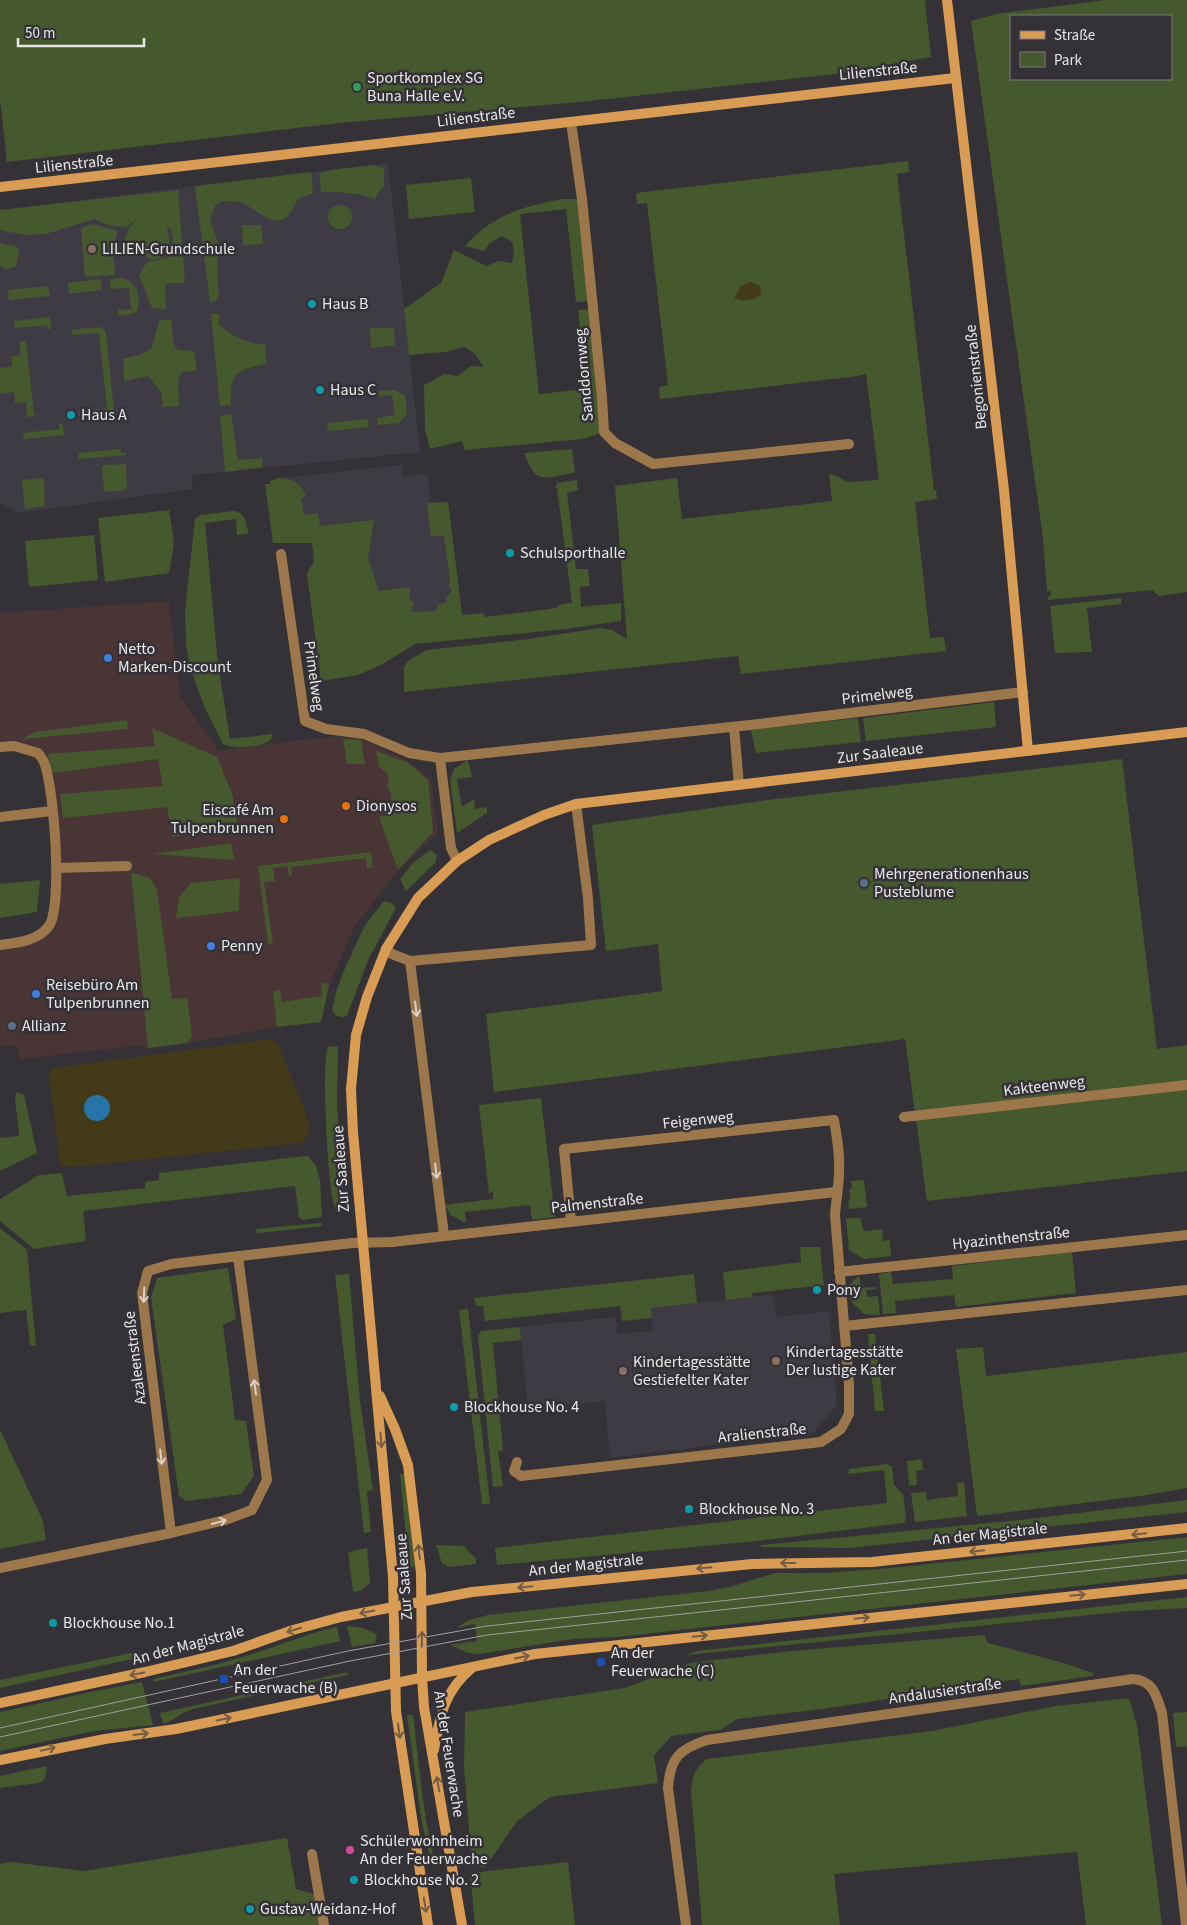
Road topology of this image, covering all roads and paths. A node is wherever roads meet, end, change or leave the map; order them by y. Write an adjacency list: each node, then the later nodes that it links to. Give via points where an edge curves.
1 (946, 0): 2 (street, Begonienstraße)
2 (955, 78): 3 (street, Lilienstraße); 7 (street, Begonienstraße, via 1004,490)
3 (571, 122): 4 (street, Lilienstraße); 5 (street, Sanddornweg, via 582,199 604,432 615,443 653,464)
4 (0, 187)
5 (849, 444)
6 (281, 554): 12 (street, Primelweg, via 305,721 326,729 364,734 409,753)
7 (1023, 692): 8 (street, Primelweg); 11 (street, Begonienstraße)
8 (734, 727): 12 (street, Primelweg); 13 (street)
9 (1187, 732): 11 (street, Zur Saaleaue)
10 (0, 747): 15 (street, via 14,746 38,753 44,762)
11 (1028, 752): 13 (street, Zur Saaleaue)
12 (440, 758): 17 (street, via 451,848)
13 (739, 785): 14 (street, Zur Saaleaue)
14 (576, 804): 17 (street, Zur Saaleaue, via 520,824); 22 (street, via 591,945)
15 (52, 811): 16 (street); 19 (street)
16 (0, 817)
17 (457, 861): 21 (street, Zur Saaleaue, via 418,898)
18 (127, 866): 19 (street)
19 (57, 868): 20 (street, via 56,894 49,925 39,935 20,943)
20 (0, 945)
21 (386, 948): 22 (street); 29 (street, Zur Saaleaue, via 356,1036 351,1089)
22 (410, 961): 27 (street, one-way to 27)
23 (1187, 1085): 24 (street, Kakteenweg)
24 (904, 1117)
25 (836, 1192): 26 (street, Palmenstraße); 26 (street, Feigenweg, via 840,1172 834,1120 564,1149); 31 (street, Aralienstraße)
26 (571, 1221): 27 (street, Palmenstraße)
27 (444, 1235): 29 (street, Palmenstraße)
28 (1187, 1235): 31 (street, Hyazinthenstraße)
29 (362, 1243): 30 (street, Azaleenstraße); 34 (street, Zur Saaleaue)
30 (238, 1256): 37 (street, one-way to 30, via 252,1510 268,1480); 37 (street, Azaleenstraße, one-way to 37, via 171,1264 148,1271 142,1293)
31 (839, 1272): 33 (street, Aralienstraße)
32 (1187, 1290): 33 (street)
33 (844, 1326): 35 (street, Aralienstraße, via 850,1414 840,1429 821,1442 521,1476 514,1471)
34 (377, 1391): 40 (street, Zur Saaleaue, one-way to 34, via 408,1465); 41 (street, Zur Saaleaue, one-way to 41)
35 (516, 1462)
36 (1187, 1528): 40 (street, An der Magistrale, one-way to 40, via 872,1562 724,1566 490,1590)
37 (171, 1533): 38 (street)
38 (0, 1568)
39 (1187, 1584): 42 (street, one-way to 39, via 536,1654)
40 (422, 1601): 41 (street, An der Magistrale); 43 (street, Zur Saaleaue, one-way to 40)
41 (393, 1606): 44 (street, Zur Saaleaue); 45 (street, An der Magistrale, one-way to 45, via 341,1617 165,1667)
42 (474, 1666): 43 (street); 46 (street, via 457,1681 443,1705)
43 (422, 1677): 44 (street); 46 (street, An der Feuerwache, via 425,1720)
44 (395, 1682): 47 (street, one-way to 44, via 105,1738 159,1732); 51 (street, one-way to 51, via 396,1710)
45 (0, 1703)
46 (433, 1755): 52 (street, An der Feuerwache, one-way to 46)
47 (0, 1760)
48 (312, 1854): 50 (street)
49 (1186, 1913): 53 (street, Andalusierstraße, via 1162,1713 1154,1691 1142,1680 1133,1679 707,1740 684,1750 671,1765 668,1788); 54 (street, Andalusierstraße)
50 (324, 1925)
51 (428, 1925)
52 (462, 1925)
53 (686, 1925)
54 (1186, 1925)

